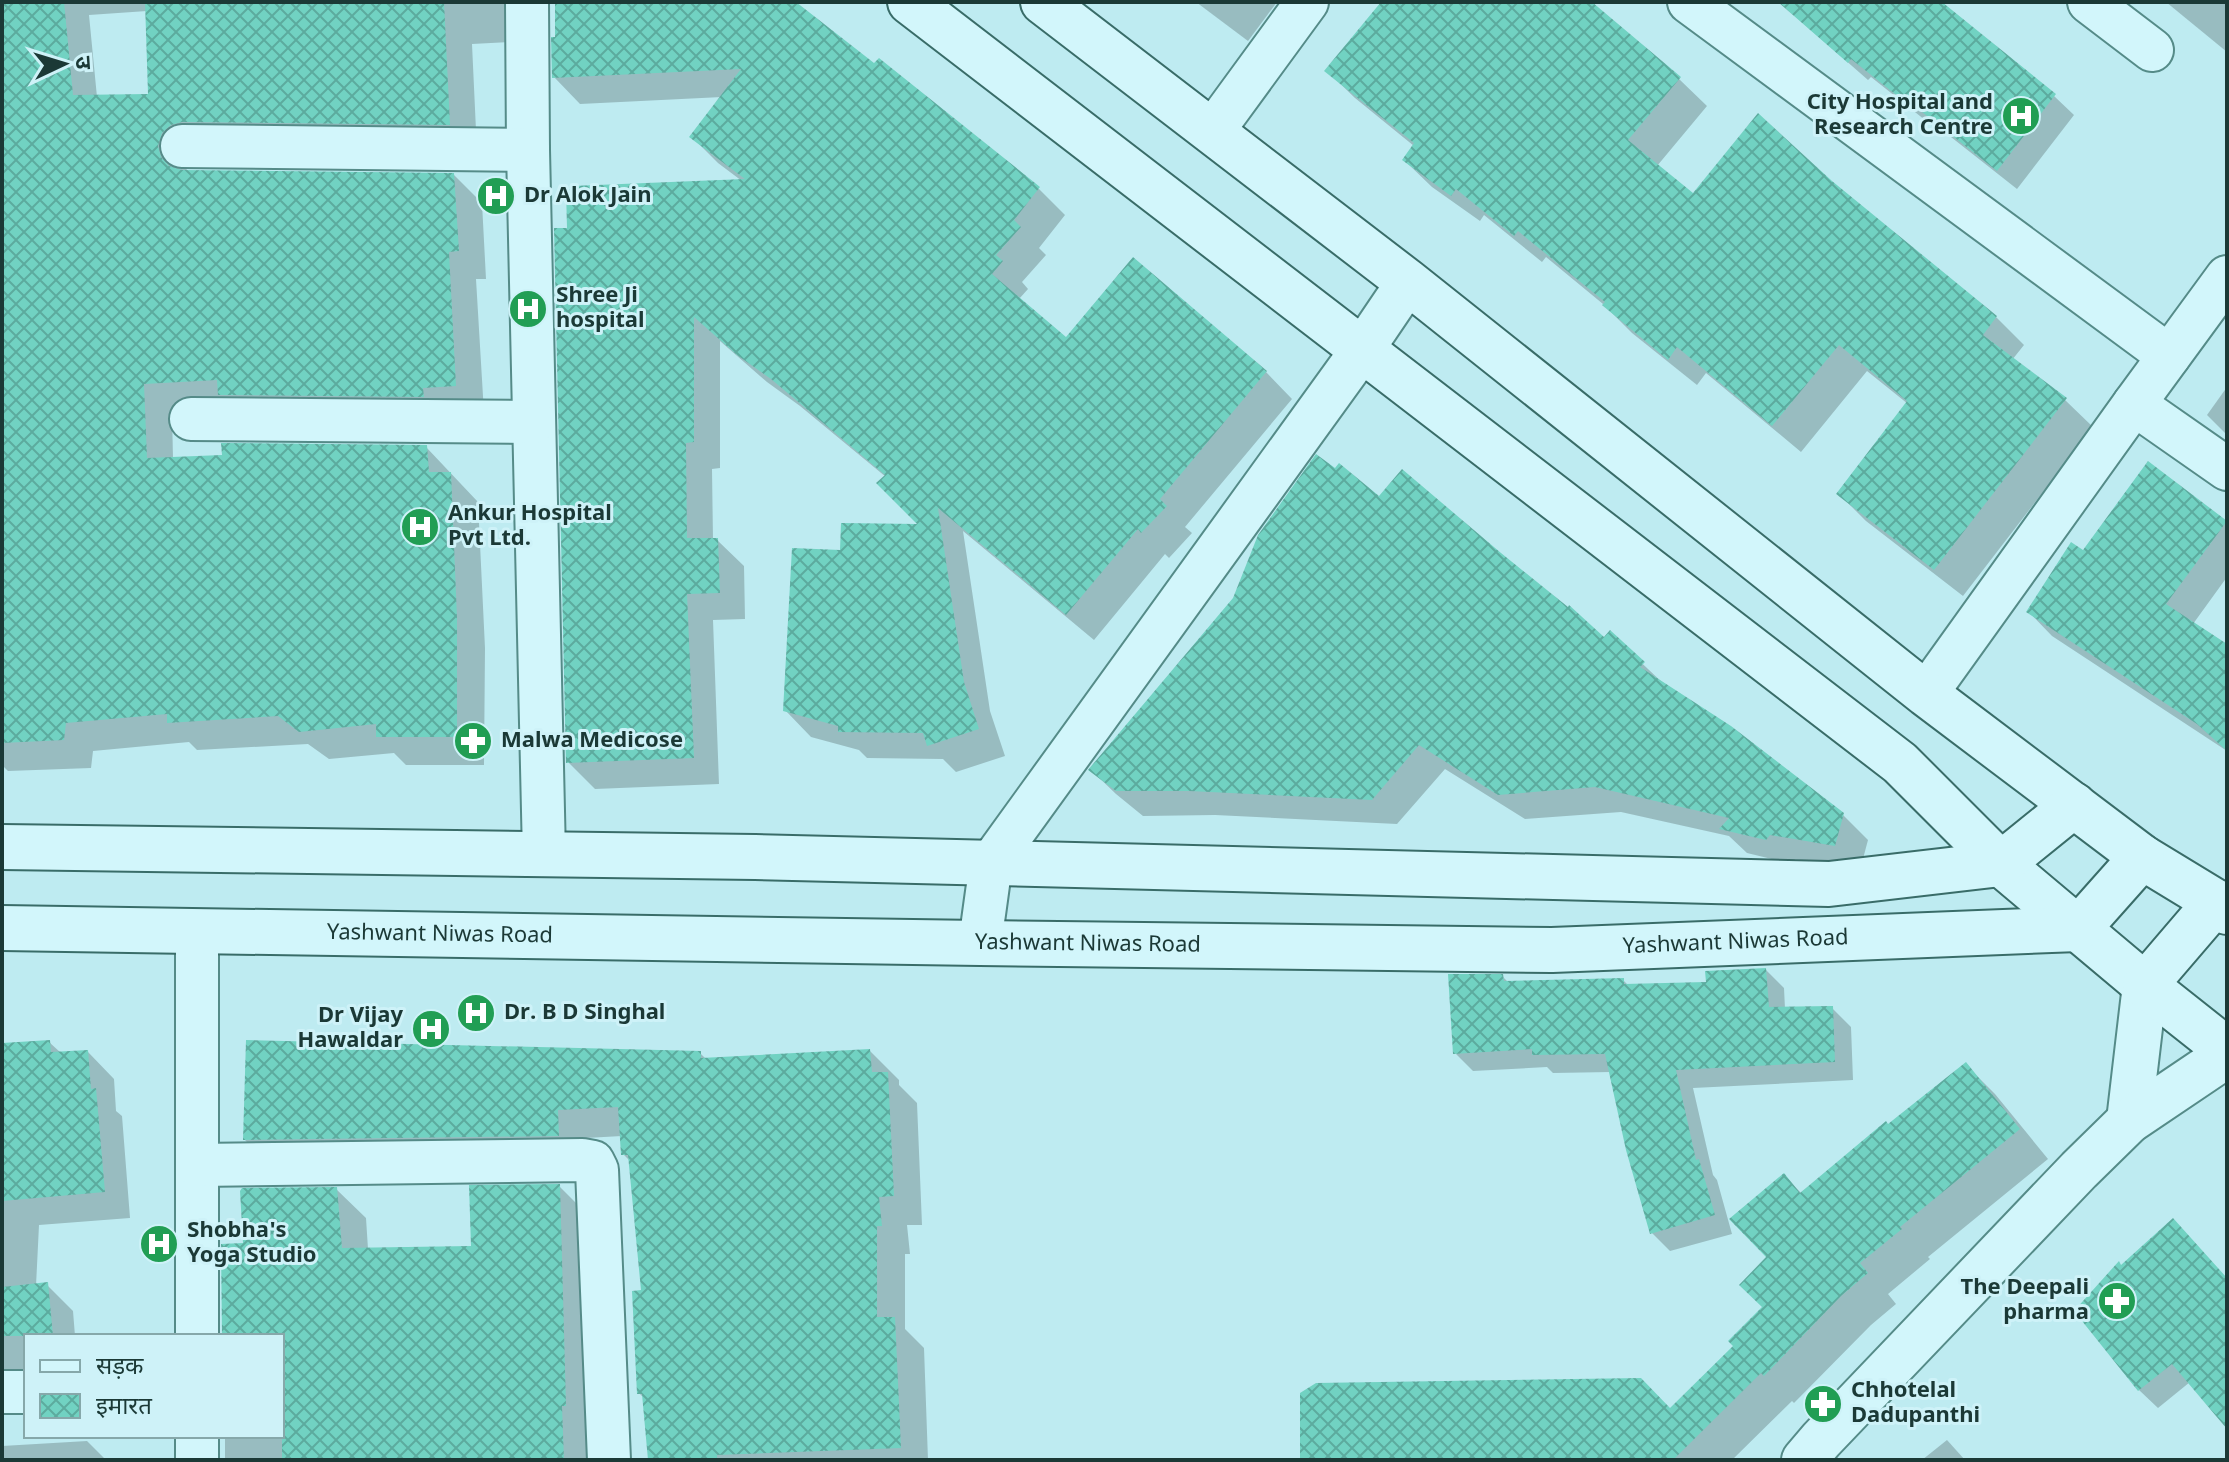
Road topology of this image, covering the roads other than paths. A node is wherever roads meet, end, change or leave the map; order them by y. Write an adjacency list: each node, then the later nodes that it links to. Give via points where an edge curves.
1 (527, 2): 10 (street)
2 (910, 2): 13 (main road)
3 (1043, 2): 8 (main road)
4 (1307, 2): 8 (street)
5 (1689, 2): 14 (street)
6 (2089, 2): 7 (street)
7 (2152, 50)
8 (1212, 132): 12 (main road)
9 (182, 146): 10 (street)
10 (528, 150): 17 (street)
11 (2227, 277): 14 (street)
12 (1408, 282): 13 (street); 19 (main road)
13 (1362, 350): 24 (street); 25 (main road, via 1900,763)
14 (2169, 356): 15 (street)
15 (2134, 404): 18 (street); 19 (street)
16 (191, 419): 17 (street)
17 (534, 422): 22 (street)
18 (2227, 469)
19 (1926, 694): 20 (main road)
20 (2074, 805): 23 (main road); 25 (main road)
21 (2, 847): 22 (main road)
22 (544, 855): 24 (main road)
23 (2142, 857): 26 (main road); 28 (main road)
24 (991, 863): 25 (main road, via 1829,884); 30 (street)
25 (2001, 864): 28 (main road)
26 (2223, 905): 31 (main road)
27 (2, 928): 29 (main road, Yashwant Niwas Road)
28 (2078, 929): 30 (main road, Yashwant Niwas Road, via 1552,950); 31 (main road)
29 (197, 931): 30 (main road, Yashwant Niwas Road); 34 (street)
30 (980, 943)
31 (2145, 985): 32 (main road); 33 (main road)
32 (2227, 1053): 33 (main road)
33 (2129, 1121): 39 (main road)
34 (197, 1165): 35 (street); 41 (street, via 593,1162)
35 (197, 1334)
36 (2, 1392): 37 (street)
37 (24, 1392)
38 (197, 1438): 40 (street)
39 (1820, 1453)
40 (197, 1460)
41 (609, 1460)

